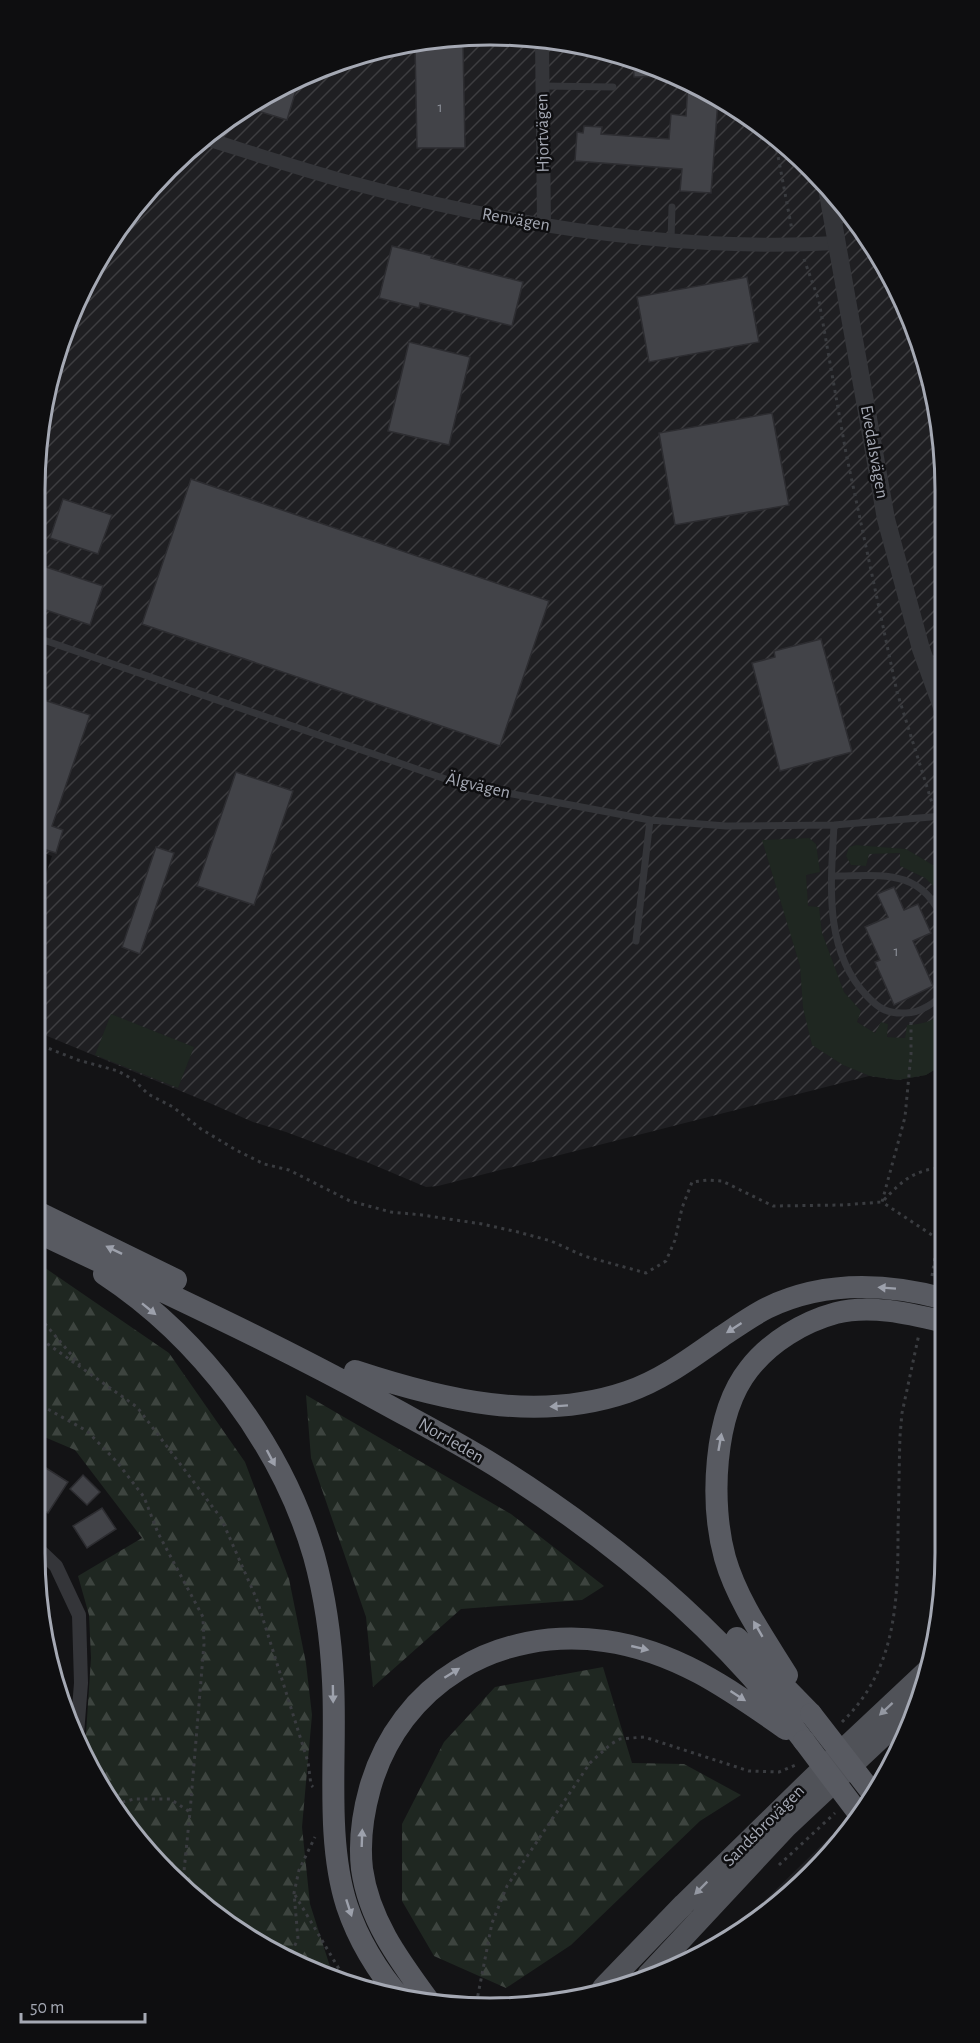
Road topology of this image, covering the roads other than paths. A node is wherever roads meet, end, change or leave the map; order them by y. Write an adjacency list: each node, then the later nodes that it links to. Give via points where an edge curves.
1 (542, 48): 2 (street, Hjortvägen)
2 (543, 86): 3 (lane); 7 (street, Hjortvägen)
3 (613, 87)
4 (214, 141): 7 (street, Renvägen, via 346,182)
5 (830, 203): 9 (street, Evedalsvägen)
6 (672, 207): 8 (lane)
7 (544, 225): 8 (street, Renvägen)
8 (671, 240): 9 (street, Renvägen, via 731,245)
9 (837, 243): 11 (street, Evedalsvägen, via 886,519)
10 (45, 641): 13 (lane, Älgvägen, via 460,784)
11 (935, 688)
12 (935, 817): 14 (lane, Älgvägen)
13 (650, 820): 14 (lane, Älgvägen, via 726,826); 17 (lane)
14 (834, 825): 15 (lane)
15 (832, 876): 16 (lane, via 909,880); 18 (lane, via 834,925 849,972 862,991 879,1008 894,1014 912,1013)
16 (935, 902)
17 (636, 941)
18 (935, 1000)
19 (45, 1216): 24 (highway, Norrleden, one-way to 19)
20 (45, 1235): 30 (highway, Norrleden, via 274,1344 438,1432 523,1484 613,1548 708,1630 774,1701)
21 (45, 1236): 35 (highway, one-way to 35, via 115,1281 203,1360 241,1406 296,1507 313,1554 330,1635 337,1852 347,1905 372,1962)
22 (935, 1292): 24 (highway, one-way to 24, via 836,1288 810,1293 766,1308 655,1380 628,1392 561,1407 489,1404 407,1388)
23 (935, 1320): 27 (highway, one-way to 23, via 757,1628 725,1559 717,1506 724,1424 748,1370 783,1337 806,1324 838,1313 863,1311 895,1311)
24 (355, 1371): 27 (highway, Norrleden, via 501,1454 622,1536 676,1581)
25 (45, 1556): 29 (street, via 56,1566 79,1615)
26 (916, 1682): 34 (main road, Sandsbrovägen, one-way to 34, via 684,1904)
27 (812, 1714): 31 (highway, bridge)
28 (904, 1715): 33 (main road, Sandsbrovägen, via 786,1827)
29 (78, 1720)
30 (804, 1742): 32 (highway, Norrleden, bridge); 36 (highway, one-way to 30, via 382,1932 362,1868 362,1840 364,1809 387,1744 438,1682 478,1659 535,1641 604,1641 657,1652 688,1666)
31 (870, 1785)
32 (852, 1812)
33 (657, 1965)
34 (609, 1982)
35 (391, 1987)
36 (423, 1992)

